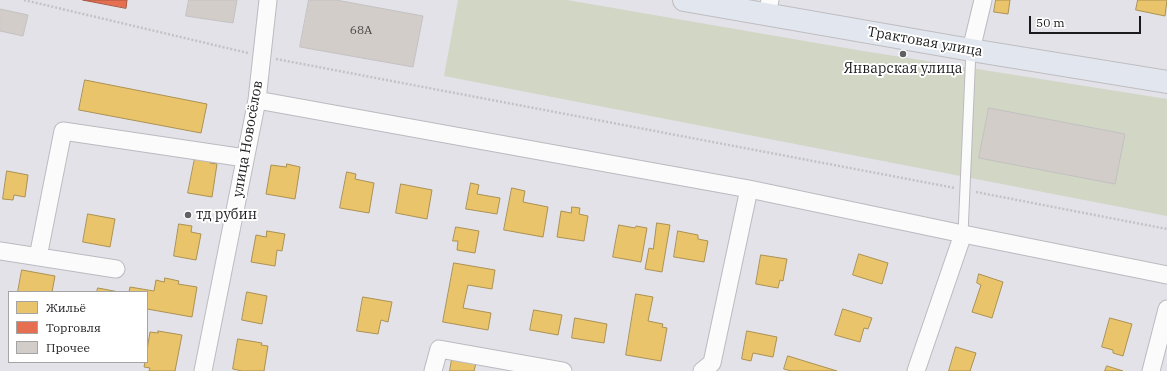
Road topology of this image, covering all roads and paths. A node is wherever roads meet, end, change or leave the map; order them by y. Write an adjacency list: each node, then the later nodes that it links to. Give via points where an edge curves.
1 (24, 0): 7 (path)
2 (268, 0): 7 (street, улица Новосёлов)
3 (684, 0): 5 (main road, Трактовая улица)
4 (983, 0): 6 (street)
5 (768, 7): 6 (main road, Трактовая улица)
6 (970, 50): 8 (main road, Трактовая улица); 12 (lane)
7 (261, 56): 9 (street, улица Новосёлов); 12 (path)
8 (1167, 82)
9 (256, 100): 10 (street, улица Новосёлов); 11 (street)
10 (245, 158): 16 (street, via 63,130); 20 (street, улица Новосёлов)
11 (749, 189): 14 (street); 23 (street, via 712,363)
12 (964, 190): 13 (path); 14 (lane)
13 (1167, 229)
14 (963, 234): 18 (street); 24 (street)
15 (0, 251): 16 (street)
16 (38, 257): 17 (street)
17 (116, 269)
18 (1167, 275)
19 (1167, 309): 25 (street)
20 (203, 371)
21 (433, 371): 22 (street, via 438,349)
22 (563, 371)
23 (702, 371)
24 (916, 371)
25 (1151, 371)

